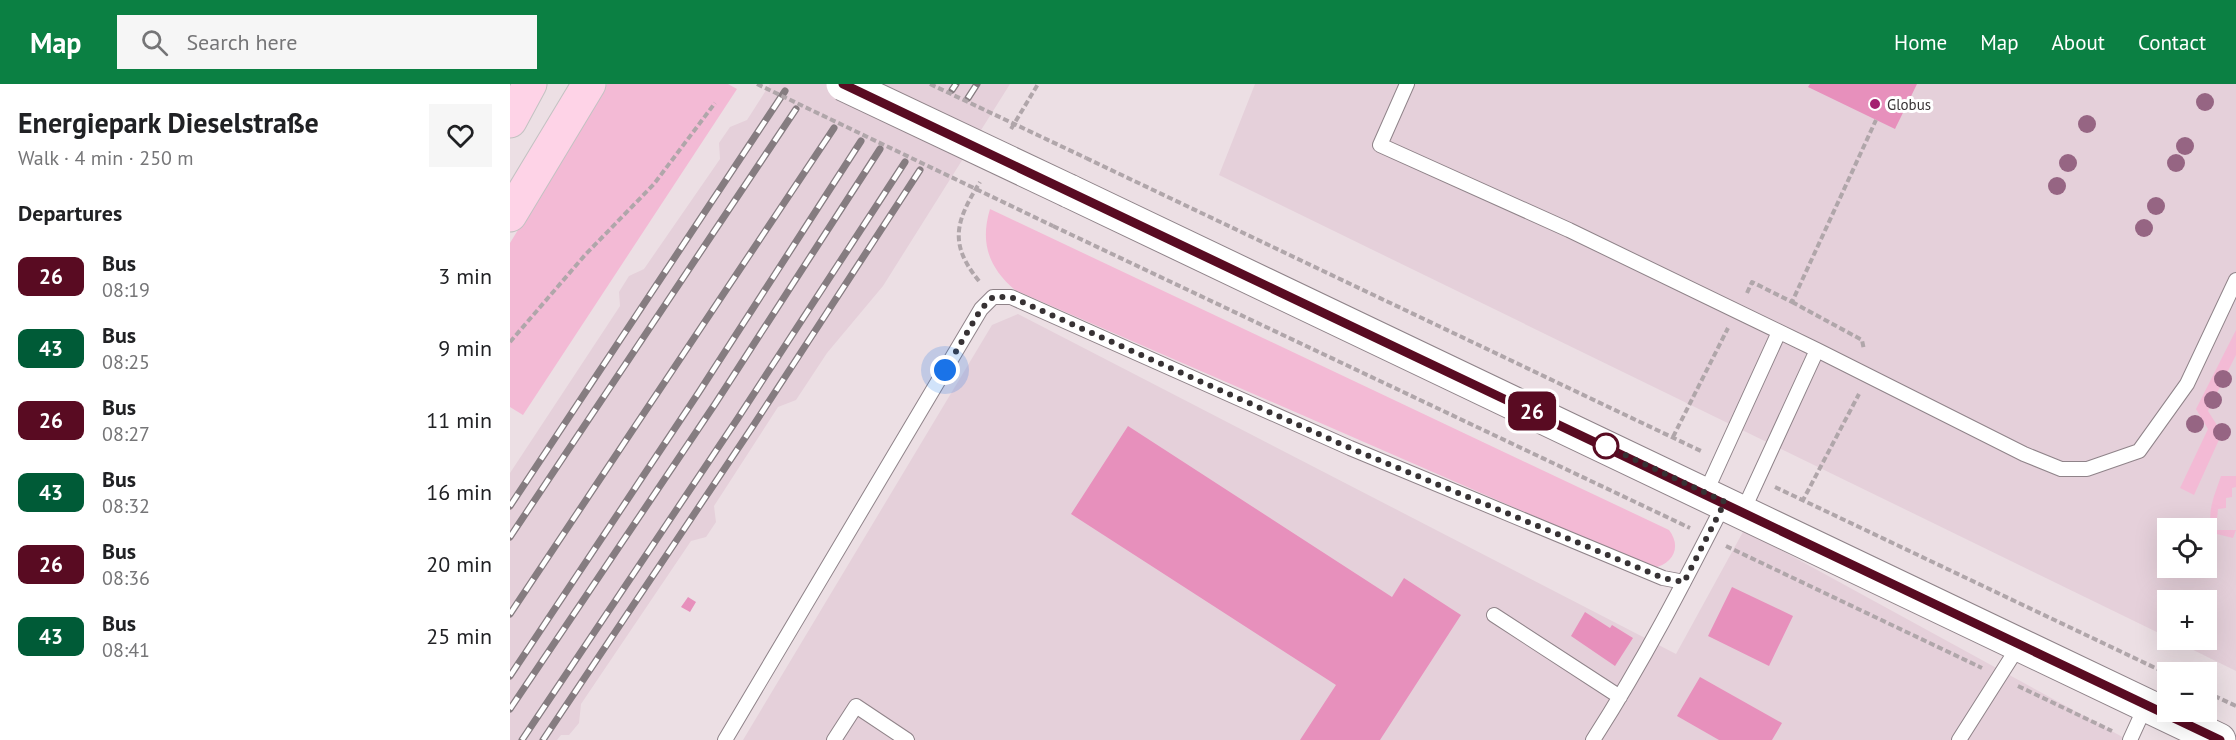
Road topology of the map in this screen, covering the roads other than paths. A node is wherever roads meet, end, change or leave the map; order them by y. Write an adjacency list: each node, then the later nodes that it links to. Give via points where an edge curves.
1 (530, 84): 5 (main road)
2 (589, 84): 6 (main road)
3 (843, 84): 10 (street, bridge)
4 (1407, 84): 8 (lane, via 1380,145 1569,230)
5 (510, 121)
6 (510, 215)
7 (2236, 280): 9 (lane, via 2187,384 2139,451 2087,469 2061,470 2024,454)
8 (1779, 332): 9 (lane); 10 (lane, via 1721,461)
9 (1817, 350): 10 (lane, via 1758,479)
10 (1724, 502): 11 (lane); 13 (street)
11 (1684, 582): 14 (lane); 17 (lane, via 1663,578 1350,448 1011,297 993,297 981,309)
12 (1494, 615): 14 (lane)
13 (2020, 644): 15 (street); 21 (lane)
14 (1620, 697): 20 (lane)
15 (2146, 705): 16 (lane); 22 (street)
16 (2125, 737)
17 (725, 740)
18 (834, 740): 19 (lane, via 856,706)
19 (907, 740)
20 (1593, 740)
21 (1959, 740)
22 (2219, 740)

